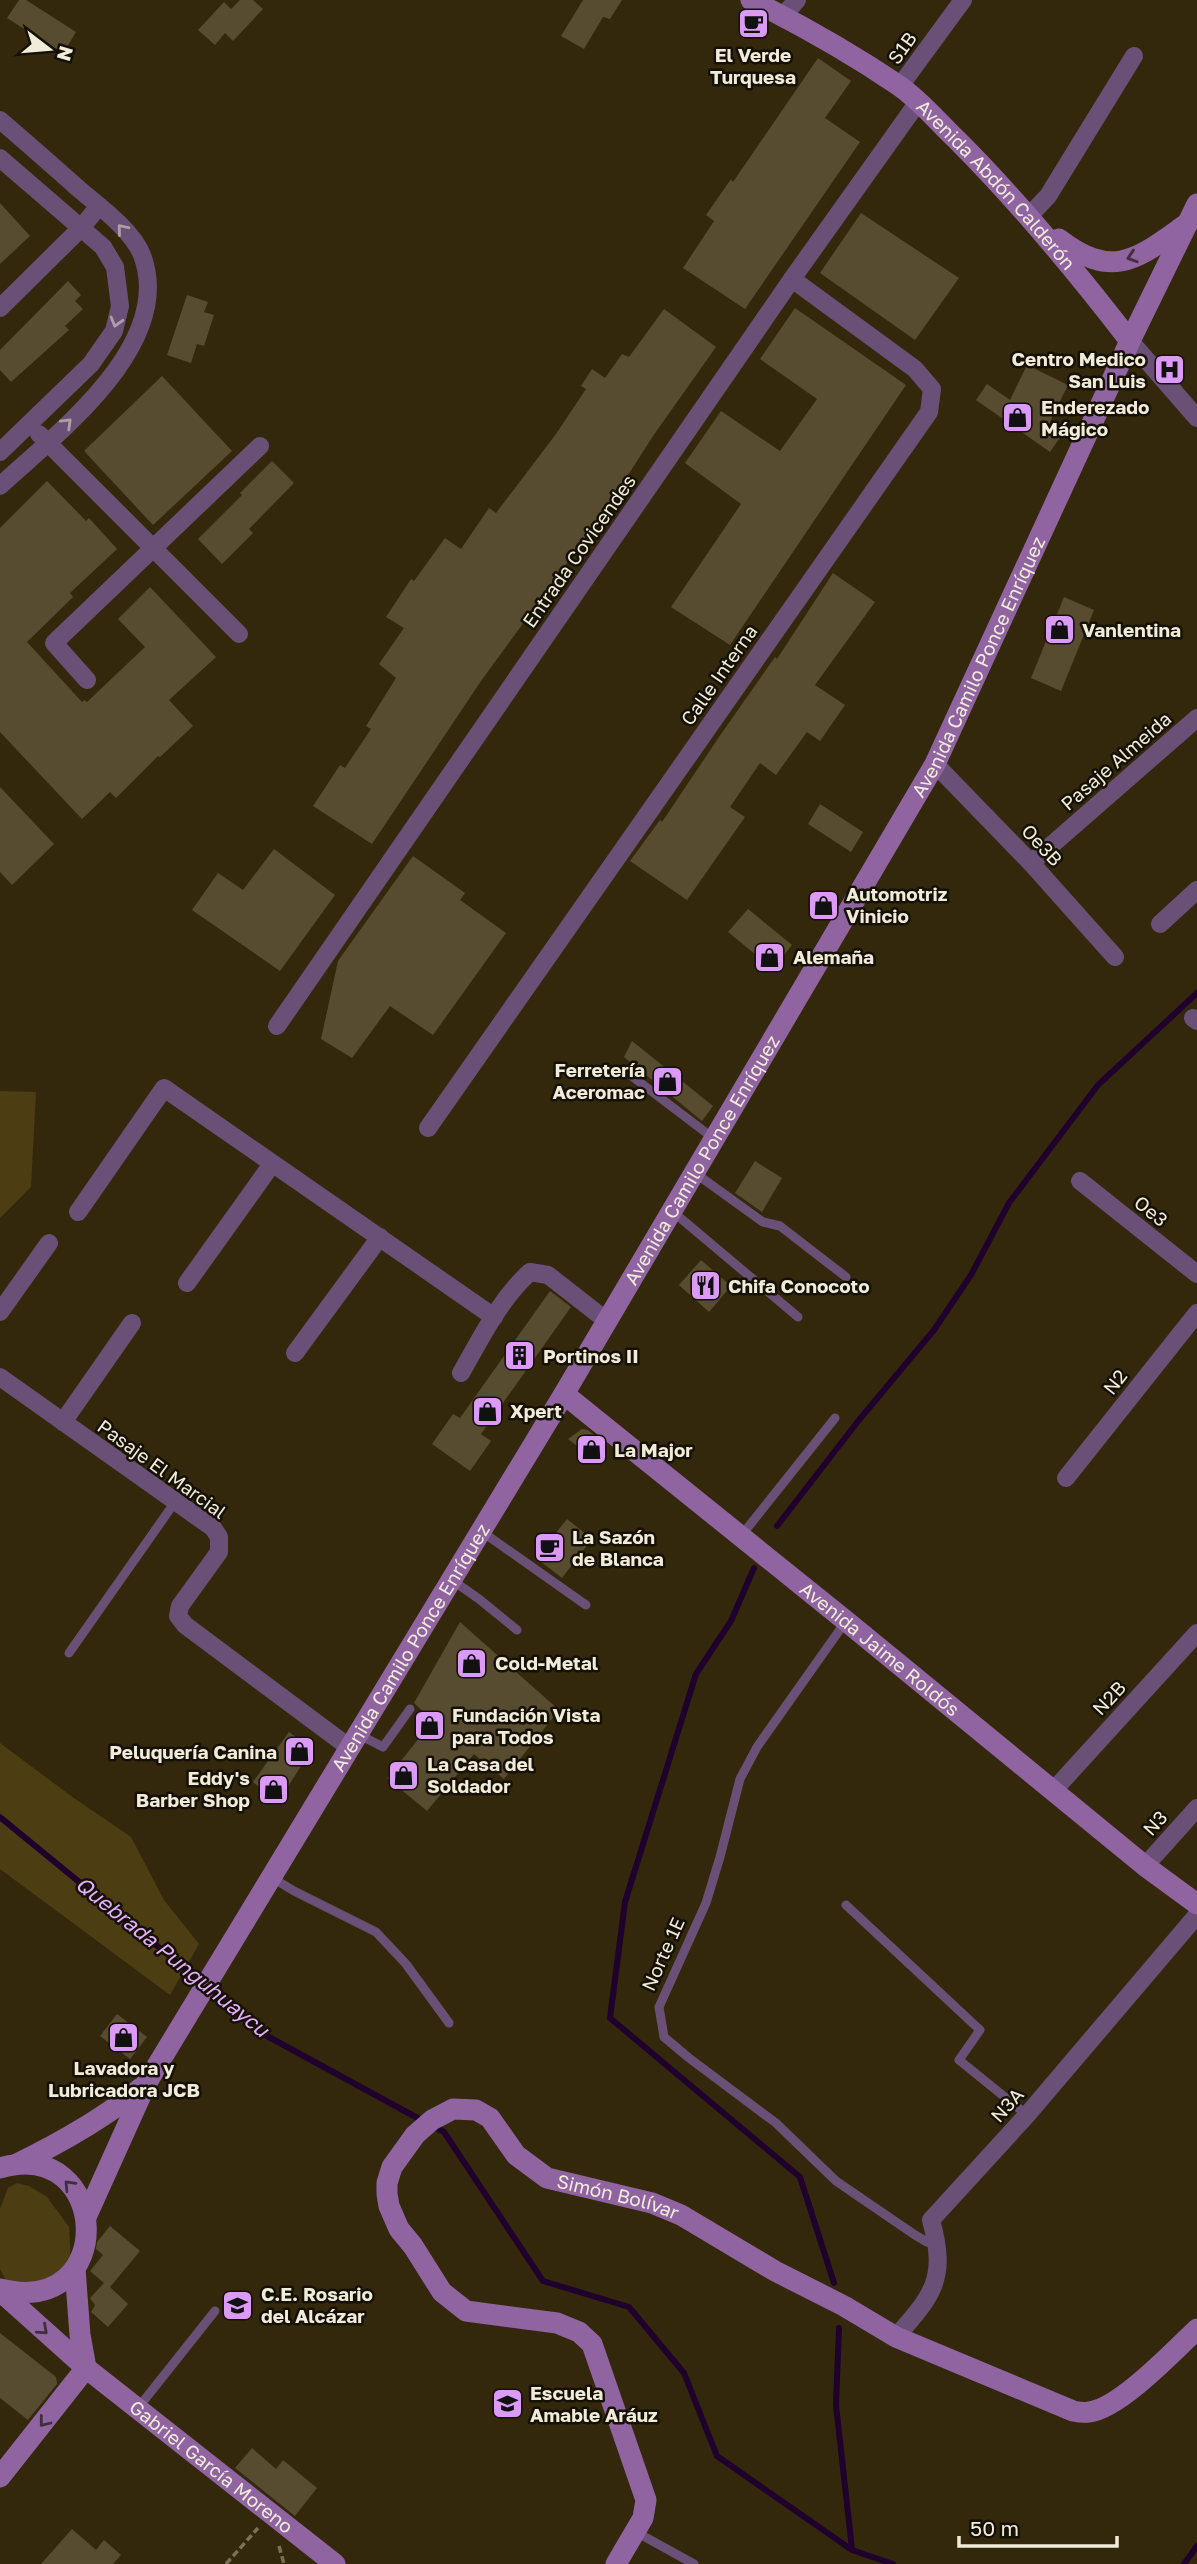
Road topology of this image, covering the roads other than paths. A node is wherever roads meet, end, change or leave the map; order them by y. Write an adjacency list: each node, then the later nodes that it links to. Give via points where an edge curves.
1 (751, 0): 4 (main road, Avenida Abdón Calderón)
2 (797, 0): 4 (street)
3 (963, 0): 6 (street, S1B)
4 (783, 16): 6 (main road, Avenida Abdón Calderón)
5 (1134, 56): 12 (street, via 1048,196)
6 (900, 86): 7 (main road, Avenida Abdón Calderón)
7 (918, 102): 12 (main road, Avenida Abdón Calderón); 14 (street, Entrada Covicendes)
8 (0, 120): 10 (street)
9 (0, 158): 13 (street)
10 (99, 206): 13 (street); 19 (street, one-way to 10, via 110,382 135,341 145,309 142,254)
11 (1193, 213): 12 (main road, one-way to 12, via 1141,256 1114,262 1078,253); 16 (main road, Avenida Camilo Ponce Enríquez)
12 (1029, 216): 16 (main road, Avenida Abdón Calderón)
13 (81, 228): 15 (street); 18 (street, one-way to 18, via 103,247 115,267 120,306 114,331 91,364)
14 (792, 279): 32 (street, Entrada Covicendes); 34 (street, Calle Interna, via 915,369 932,389 929,412)
15 (0, 308)
16 (1130, 341): 17 (street, Avenida Abdón Calderón); 27 (main road, Avenida Camilo Ponce Enríquez)
17 (1193, 407)
18 (31, 423): 19 (street); 21 (street)
19 (46, 443): 22 (street); 23 (street)
20 (260, 446): 23 (street)
21 (0, 452)
22 (0, 486)
23 (153, 549): 24 (street); 25 (street, via 54,643)
24 (239, 634)
25 (87, 680)
26 (1197, 718): 28 (street, Pasaje Almeida)
27 (935, 764): 28 (street, Oe3B); 35 (main road, Avenida Camilo Ponce Enríquez)
28 (1031, 863): 31 (street, Oe3B)
29 (1197, 890): 30 (street)
30 (1160, 924)
31 (1115, 957)
32 (276, 1026)
33 (625, 1071): 35 (lane)
34 (428, 1128)
35 (715, 1139): 37 (main road, Avenida Camilo Ponce Enríquez)
36 (272, 1164): 39 (street, via 164,1088); 41 (street); 45 (street)
37 (695, 1173): 40 (main road, Avenida Camilo Ponce Enríquez); 44 (lane, via 763,1222 780,1226)
38 (1080, 1181): 43 (street, Oe3)
39 (78, 1212)
40 (672, 1212): 49 (lane); 50 (main road, Avenida Camilo Ponce Enríquez)
41 (380, 1237): 48 (street); 52 (street)
42 (49, 1243): 46 (street)
43 (1197, 1274)
44 (846, 1277)
45 (187, 1283)
46 (0, 1312)
47 (1197, 1313): 58 (street, N2)
48 (494, 1317): 50 (street, via 530,1272 548,1275); 53 (street)
49 (798, 1317)
50 (607, 1321): 55 (main road, Avenida Camilo Ponce Enríquez)
51 (132, 1323): 57 (street)
52 (295, 1353)
53 (461, 1373)
54 (0, 1377): 57 (street, Pasaje El Marcial)
55 (564, 1394): 60 (main road, Avenida Camilo Ponce Enríquez); 61 (main road, Avenida Jaime Roldós)
56 (835, 1418): 61 (lane)
57 (63, 1422): 59 (street, Pasaje El Marcial)
58 (1066, 1478)
59 (175, 1502): 67 (lane); 69 (street, Pasaje El Marcial, via 219,1537 219,1552 180,1606 178,1616)
60 (481, 1531): 62 (main road, Avenida Camilo Ponce Enríquez); 63 (lane)
61 (741, 1536): 64 (main road, Avenida Jaime Roldós)
62 (452, 1580): 65 (lane); 69 (main road, Avenida Camilo Ponce Enríquez)
63 (586, 1605)
64 (846, 1621): 70 (main road, Avenida Jaime Roldós); 82 (lane, Norte 1E, via 757,1747 740,1779 706,1903 659,2007 664,2037 689,2059 776,2123 836,2181 915,2235)
65 (517, 1630)
66 (1197, 1633): 70 (street, N2B)
67 (69, 1653)
68 (410, 1709): 69 (lane, via 383,1747)
69 (354, 1741): 73 (main road, Avenida Camilo Ponce Enríquez)
70 (1053, 1791): 72 (main road, Avenida Jaime Roldós)
71 (1197, 1808): 72 (street, N3)
72 (1144, 1866): 74 (main road, Avenida Jaime Roldós)
73 (271, 1877): 77 (lane, via 376,1931); 78 (main road, Avenida Camilo Ponce Enríquez)
74 (1197, 1903)
75 (846, 1905): 79 (lane, via 980,2030 959,2060)
76 (1197, 1915): 79 (street, N3A)
77 (449, 2022)
78 (146, 2084): 80 (main road, Avenida Camilo Ponce Enríquez, via 83,2130); 81 (main road, Avenida Camilo Ponce Enríquez)
79 (1027, 2115): 82 (street, N3A, via 931,2220)
80 (5, 2166): 81 (main road, one-way to 80, via 81,2199 61,2175 31,2164)
81 (87, 2215): 83 (main road, via 84,2253)
82 (938, 2245): 87 (street, N3A, via 934,2285 925,2304)
83 (75, 2269): 84 (main road, via 43,2291); 88 (main road)
84 (0, 2290): 88 (main road, Gabriel García Moreno, one-way to 88)
85 (215, 2311): 89 (lane)
86 (1197, 2329): 87 (main road, Simón Bolívar, via 1141,2382 1090,2412 1073,2411)
87 (896, 2337): 91 (main road, Simón Bolívar, via 681,2215 652,2203 547,2178 516,2155 490,2118 476,2110 460,2108 423,2127 402,2150 389,2175 389,2206 399,2229 442,2292 460,2308 482,2315 557,2323 588,2338 597,2352 645,2492 646,2508)
88 (86, 2368): 89 (main road, Gabriel García Moreno); 90 (main road, one-way to 90)
89 (138, 2409): 92 (main road, Gabriel García Moreno)
90 (0, 2477)
91 (636, 2532): 93 (main road, Simón Bolívar); 94 (lane)
92 (335, 2564)
93 (616, 2564)
94 (694, 2564)

